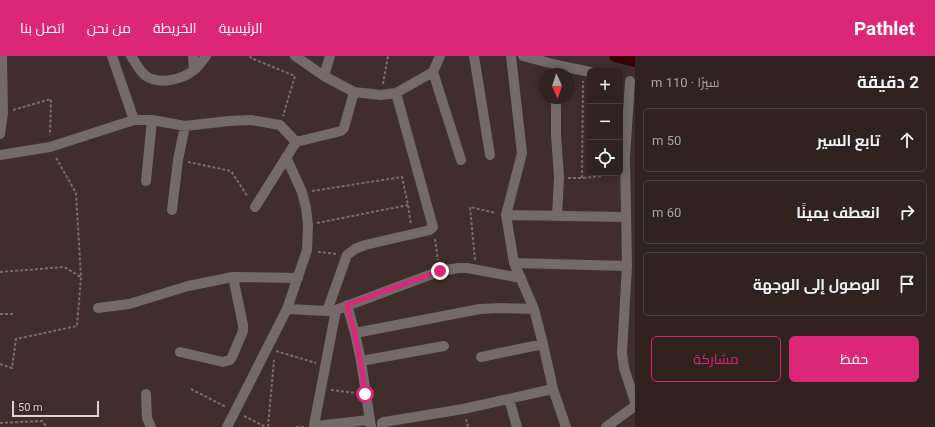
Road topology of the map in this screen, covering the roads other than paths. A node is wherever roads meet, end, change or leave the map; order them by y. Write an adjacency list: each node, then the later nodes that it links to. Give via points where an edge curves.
1 (2, 56): 22 (street)
2 (112, 56): 23 (street)
3 (131, 56): 13 (street, via 146,77 157,80 178,79)
4 (193, 56): 13 (street)
5 (206, 56): 13 (street)
6 (295, 56): 17 (street)
7 (330, 56): 17 (street)
8 (440, 56): 15 (street)
9 (474, 56): 29 (street)
10 (512, 56): 36 (street, via 522,153)
11 (524, 56): 12 (street)
12 (552, 68)
13 (194, 70)
14 (575, 71): 16 (street)
15 (433, 72): 20 (street); 31 (street)
16 (587, 72)
17 (324, 76): 19 (street)
18 (628, 80): 33 (street, via 625,150)
19 (354, 92): 20 (street, via 381,95); 27 (street, via 344,128)
20 (396, 93): 49 (street, via 433,227 430,230 355,248 347,255)
21 (556, 104): 37 (street, via 559,177)
22 (1, 113): 26 (street)
23 (134, 120): 24 (street); 28 (street, via 50,147)
24 (152, 120): 25 (street); 32 (street)
25 (185, 126): 27 (street, via 251,120 280,125); 35 (street)
26 (0, 134)
27 (296, 142): 30 (street)
28 (0, 155)
29 (490, 155)
30 (286, 156): 34 (street); 42 (street, via 302,192 308,225 307,250)
31 (461, 160)
32 (146, 181)
33 (631, 195): 38 (street)
34 (255, 207)
35 (172, 210)
36 (506, 215): 37 (street); 39 (street)
37 (557, 216): 38 (street)
38 (626, 217): 40 (street)
39 (514, 263): 40 (street); 43 (street)
40 (627, 266): 44 (street)
41 (233, 277): 42 (street); 46 (street, via 188,286 129,304); 53 (street, via 243,331 230,360 223,362)
42 (298, 278): 47 (street)
43 (521, 278): 45 (street, via 459,268 440,271); 48 (street)
44 (631, 278): 59 (street, via 622,353)
45 (347, 305): 49 (street); 50 (street)
46 (98, 308)
47 (288, 309): 49 (street); 63 (street)
48 (534, 309): 50 (street, via 480,309); 51 (street)
49 (331, 310): 61 (street, via 315,426)
50 (355, 333): 55 (street)
51 (543, 344): 54 (street); 56 (street)
52 (444, 346): 55 (street)
53 (180, 352)
54 (481, 357)
55 (361, 361): 61 (street)
56 (553, 389): 58 (street); 66 (street)
57 (146, 394): 62 (street, via 147,418)
58 (509, 399): 64 (street, via 456,411 384,422); 65 (street)
59 (635, 402)
60 (635, 406): 67 (street)
61 (370, 423)
62 (151, 427)
63 (227, 427)
64 (382, 427)
65 (517, 427)
66 (566, 427)
67 (606, 427)

